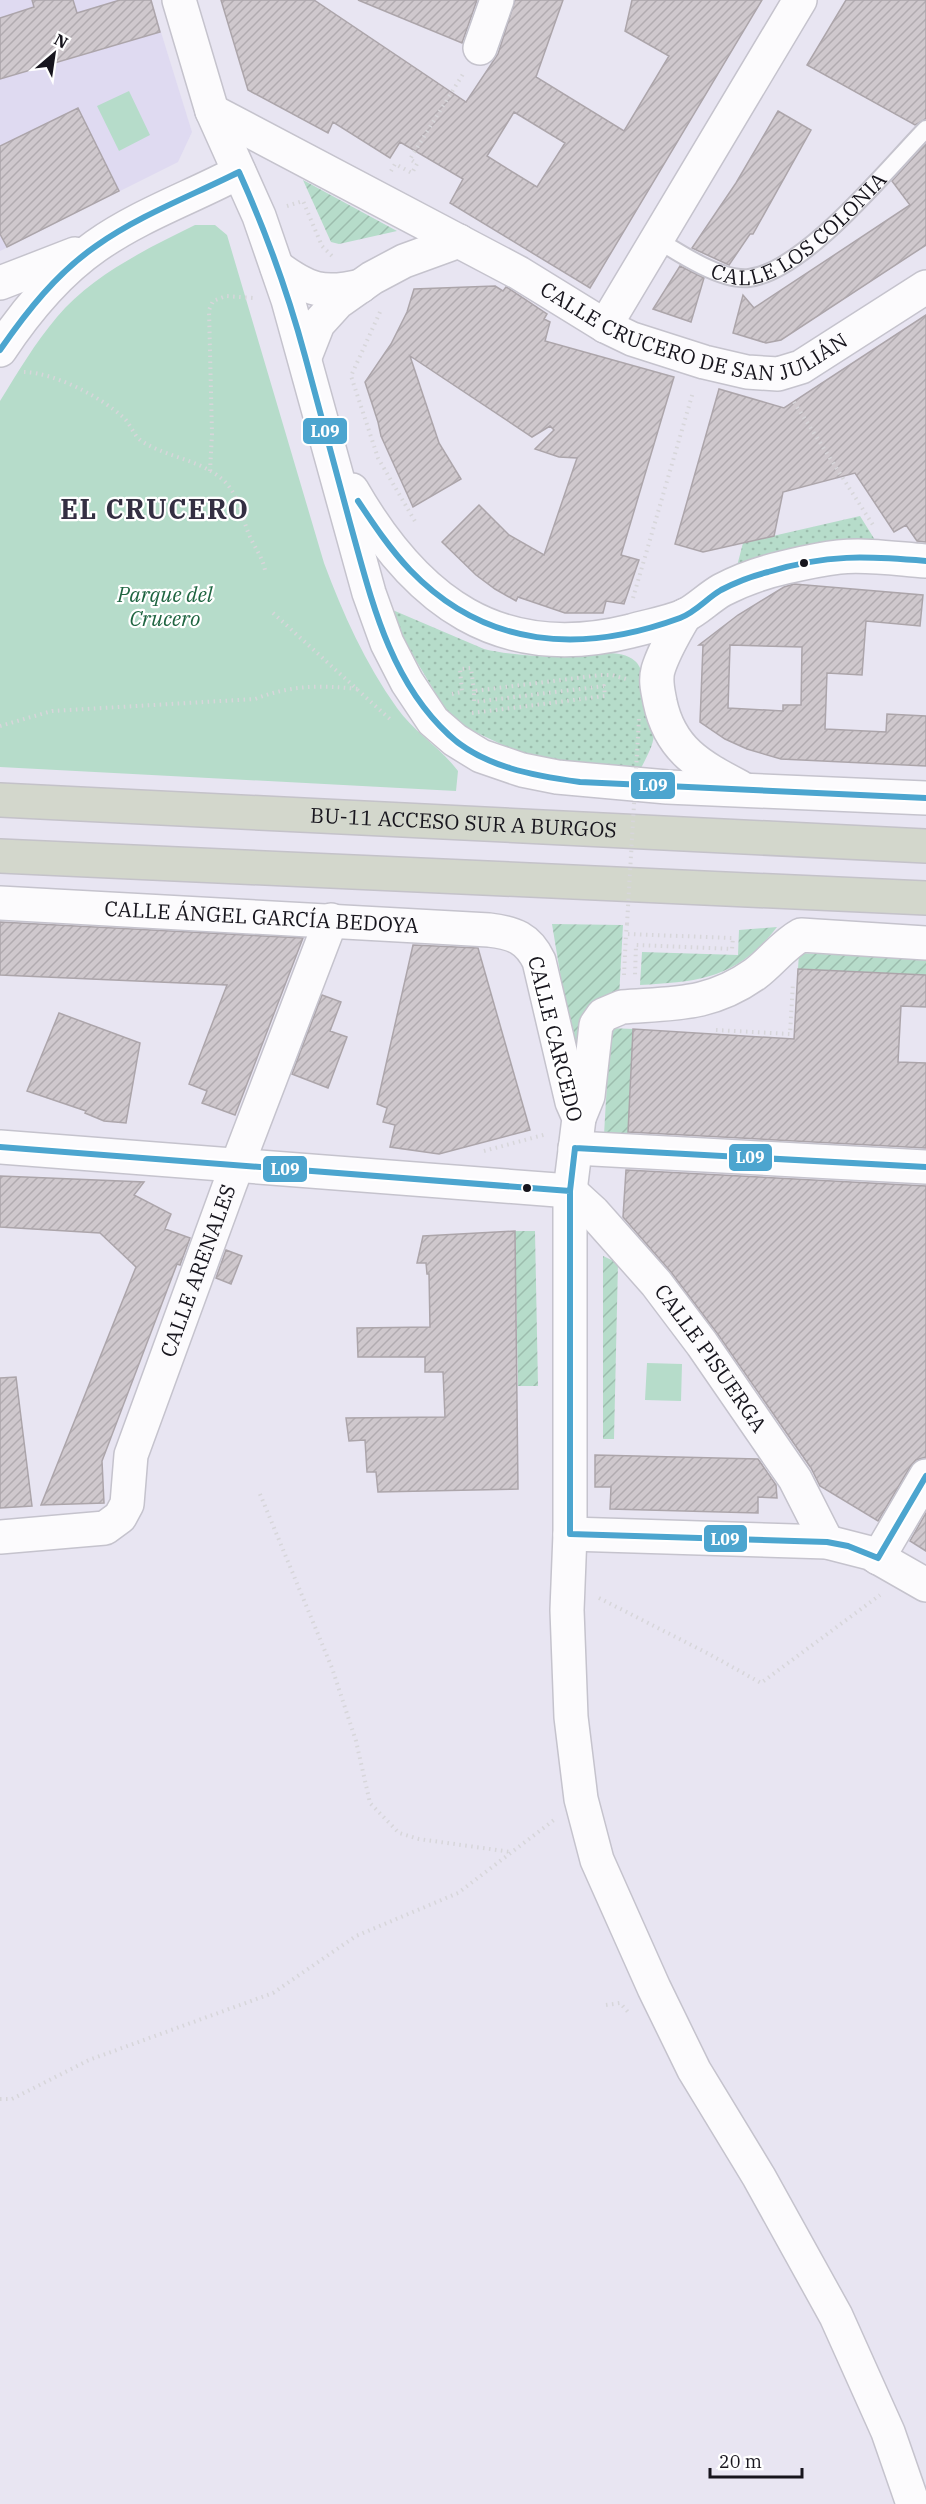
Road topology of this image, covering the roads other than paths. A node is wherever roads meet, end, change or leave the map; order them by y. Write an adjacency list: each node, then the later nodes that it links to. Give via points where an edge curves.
1 (179, 0): 5 (street)
2 (497, 0): 4 (street)
3 (800, 0): 8 (street)
4 (472, 60)
5 (212, 111): 7 (street); 9 (street, CALLE CRUCERO DE SAN JULIÁN)
6 (926, 129): 8 (lane, CALLE LOS COLONIA, via 825,234 771,271 748,278 724,275)
7 (239, 172): 10 (street); 11 (street)
8 (658, 240): 17 (street)
9 (459, 242): 13 (street, via 404,261); 17 (street, CALLE CRUCERO DE SAN JULIÁN, via 519,273)
10 (96, 246): 12 (street); 16 (street)
11 (278, 267): 13 (street, via 301,283 323,291); 18 (street)
12 (0, 283)
13 (361, 286): 18 (street, via 327,312)
14 (926, 287): 17 (street, CALLE CRUCERO DE SAN JULIÁN, via 825,353 778,374 704,362)
15 (0, 290): 16 (street, via 11,299)
16 (10, 317): 19 (street)
17 (605, 326)
18 (305, 357): 20 (street)
19 (8, 360)
20 (328, 450): 23 (street, via 381,536 412,574 441,599 473,619 515,635 556,641); 25 (street, via 387,643 433,721 455,740 481,756 522,770 596,782)
21 (926, 561): 22 (street, via 840,557 785,567 721,591)
22 (685, 615): 23 (street); 24 (street)
23 (614, 635): 24 (street, via 640,651)
24 (646, 679): 25 (street, via 656,686 667,725 685,752)
25 (747, 791): 26 (street)
26 (926, 798)
27 (0, 800): 28 (highway, BU-11 ACCESO SUR A BURGOS)
28 (926, 846)
29 (0, 856): 30 (highway)
30 (926, 898)
31 (0, 903): 32 (street, CALLE ÁNGEL GARCÍA BEDOYA)
32 (331, 920): 33 (street, CALLE ÁNGEL GARCÍA BEDOYA, via 489,930); 37 (street, CALLE ARENALES)
33 (523, 939): 35 (street, CALLE CARCEDO, via 539,961)
34 (926, 943): 35 (street, via 801,935 741,983 699,1001 610,1011 594,1031 588,1096)
35 (577, 1133): 38 (street); 39 (street, CALLE CARCEDO)
36 (0, 1147): 37 (street)
37 (237, 1166): 39 (street); 42 (street, CALLE ARENALES, via 131,1455 127,1504 120,1516 105,1528)
38 (926, 1167)
39 (570, 1191): 41 (street, CALLE CARCEDO); 43 (street, CALLE PISUERGA, via 656,1283 702,1344 795,1479)
40 (926, 1476): 44 (street)
41 (570, 1534): 43 (street); 46 (street, CALLE CARCEDO, via 567,1596 571,1717 581,1799 597,1860 694,2070 836,2316 888,2432)
42 (0, 1537)
43 (827, 1542): 44 (street)
44 (878, 1558): 45 (street)
45 (917, 1579)
46 (913, 2504)

